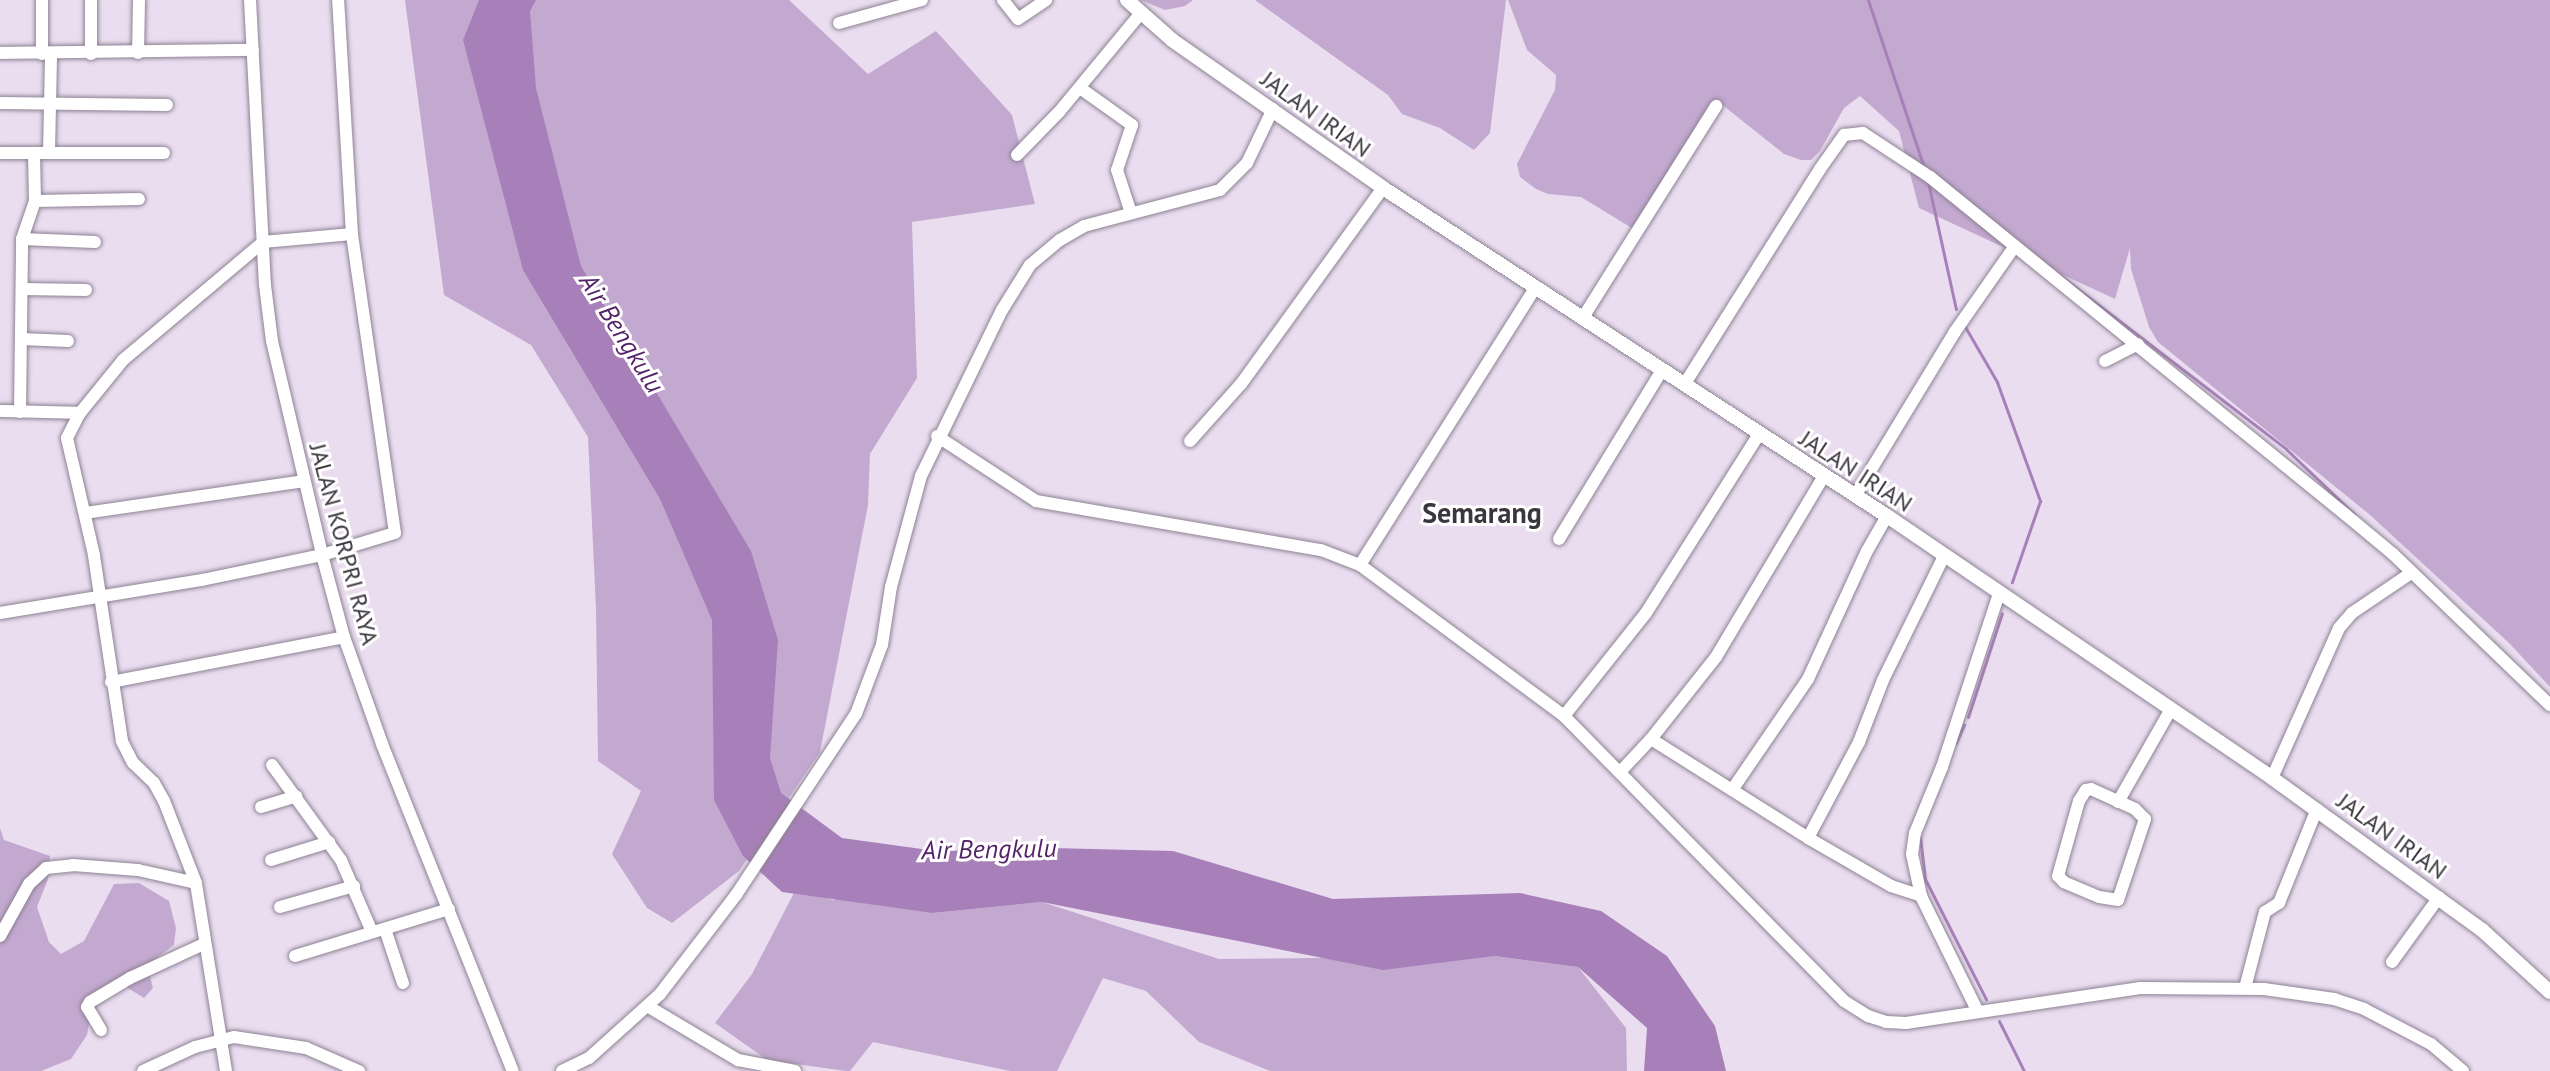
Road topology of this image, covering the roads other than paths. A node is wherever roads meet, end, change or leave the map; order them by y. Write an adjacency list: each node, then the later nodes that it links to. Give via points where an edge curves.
1 (42, 0): 15 (street)
2 (91, 0): 16 (street)
3 (139, 0): 14 (street)
4 (250, 0): 12 (street, JALAN KORPRI RAYA)
5 (338, 0): 32 (street)
6 (922, 0): 11 (street)
7 (1003, 0): 8 (street, via 1018,19)
8 (1046, 0)
9 (1127, 0): 10 (main road, JALAN IRIAN)
10 (1141, 13): 17 (street); 22 (main road, JALAN IRIAN)
11 (839, 23)
12 (253, 50): 14 (street); 35 (street, JALAN KORPRI RAYA)
13 (0, 53): 15 (street)
14 (138, 53): 16 (street)
15 (47, 54): 16 (street); 19 (street)
16 (91, 54)
17 (1080, 88): 27 (street); 31 (street, via 1132,125 1117,170)
18 (0, 103): 19 (street)
19 (50, 104): 20 (street); 25 (street)
20 (167, 105)
21 (1716, 106): 40 (street)
22 (1273, 109): 28 (main road, JALAN IRIAN); 31 (street, via 1247,163 1220,190)
23 (0, 153): 24 (street)
24 (34, 153): 25 (street); 30 (street)
25 (49, 153): 26 (street)
26 (164, 153)
27 (1017, 155)
28 (1383, 188): 37 (main road, JALAN IRIAN); 52 (street, via 1241,384)
29 (139, 199): 30 (street)
30 (35, 201): 33 (street)
31 (1131, 213): 51 (street, via 1084,226 1030,265)
32 (352, 234): 35 (street); 59 (street, via 396,531)
33 (22, 239): 34 (street); 38 (street)
34 (95, 242)
35 (263, 242): 49 (street, via 123,360); 54 (street, JALAN KORPRI RAYA, via 272,341)
36 (2015, 246): 43 (street); 46 (street, via 1871,137 1844,135); 55 (street, via 1954,333)
37 (1535, 288): 40 (main road, JALAN IRIAN); 61 (street)
38 (22, 289): 39 (street); 41 (street)
39 (86, 290)
40 (1582, 319): 45 (main road, JALAN IRIAN)
41 (22, 339): 42 (street); 48 (street)
42 (68, 341)
43 (2138, 344): 44 (street); 62 (street)
44 (2105, 361)
45 (1662, 370): 46 (main road, JALAN IRIAN); 58 (street)
46 (1684, 385): 50 (main road, JALAN IRIAN)
47 (0, 411): 48 (street)
48 (20, 412): 49 (street)
49 (80, 413): 56 (street, via 67,441)
50 (1759, 434): 53 (main road, JALAN IRIAN); 70 (street, via 1646,613)
51 (937, 436): 61 (street, via 1036,501 1293,545); 97 (street, via 908,518 874,673 843,736 749,877)
52 (1190, 441)
53 (1824, 476): 55 (main road, JALAN IRIAN); 71 (street, via 1716,657)
54 (304, 481): 56 (street); 59 (street, JALAN KORPRI RAYA)
55 (1855, 496): 57 (main road, JALAN IRIAN)
56 (85, 513): 64 (street)
57 (1887, 516): 60 (main road, JALAN IRIAN); 75 (street, via 1808,679)
58 (1559, 539)
59 (322, 555): 64 (street); 66 (street, JALAN KORPRI RAYA)
60 (1944, 556): 63 (main road, JALAN IRIAN); 80 (street, via 1859,742)
61 (1360, 565): 70 (street)
62 (2411, 573): 68 (street); 74 (street, via 2352,613 2339,628)
63 (1999, 594): 69 (main road, JALAN IRIAN); 85 (street, via 1915,833 1912,854)
64 (102, 598): 65 (street); 67 (street)
65 (0, 613)
66 (344, 637): 67 (street); 88 (street, JALAN KORPRI RAYA)
67 (111, 682): 83 (street, via 126,750 157,787)
68 (2550, 705)
69 (2171, 709): 74 (main road, JALAN IRIAN); 77 (street)
70 (1564, 716): 73 (street)
71 (1651, 739): 73 (street); 75 (street)
72 (272, 765): 76 (street)
73 (1620, 772): 98 (street, via 1854,1009 1886,1022 1906,1023)
74 (2272, 778): 79 (main road, JALAN IRIAN)
75 (1732, 790): 80 (street)
76 (296, 796): 78 (street); 81 (street)
77 (2118, 802): 77 (street, via 2140,812 2145,822 2120,897 2112,901 2064,882 2057,872 2086,790)
78 (261, 807)
79 (2317, 809): 86 (main road, JALAN IRIAN); 95 (street, via 2280,901 2265,912)
80 (1808, 838): 85 (street, via 1891,886)
81 (329, 842): 82 (street); 84 (street)
82 (271, 860)
83 (196, 883): 90 (street, via 138,870 46,868 29,884); 91 (street)
84 (354, 886): 87 (street); 89 (street)
85 (1921, 896): 98 (street)
86 (2439, 897): 93 (street); 96 (main road, JALAN IRIAN)
87 (280, 907)
88 (449, 909): 89 (street); 104 (street, JALAN KORPRI RAYA)
89 (379, 931): 92 (street); 94 (street)
90 (0, 936)
91 (204, 944): 99 (street, via 90,1002 87,1007); 100 (street)
92 (295, 956)
93 (2392, 962)
94 (403, 983)
95 (2245, 988): 98 (street, via 2140,988); 107 (street, via 2301,993 2364,1009 2431,1044)
96 (2550, 992)
97 (649, 1007): 105 (street, via 589,1058); 106 (street, via 738,1060)
98 (1977, 1010)
99 (101, 1030)
100 (220, 1039): 101 (street); 102 (street); 103 (street, via 249,1038 306,1048)
101 (143, 1071)
102 (226, 1071)
103 (359, 1071)
104 (513, 1071)
105 (562, 1071)
106 (795, 1071)
107 (2463, 1071)

